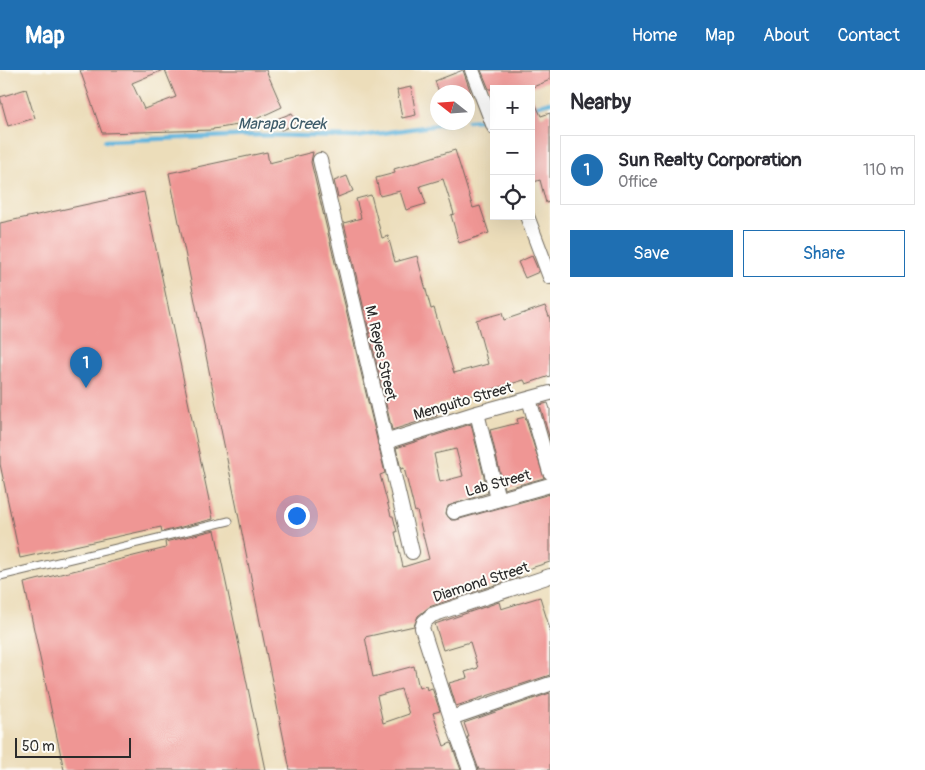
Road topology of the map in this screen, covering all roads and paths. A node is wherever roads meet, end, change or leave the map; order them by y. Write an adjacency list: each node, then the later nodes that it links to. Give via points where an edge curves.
1 (472, 70): 2 (street)
2 (490, 117)
3 (320, 160): 9 (street, M. Reyes Street)
4 (528, 220): 5 (street)
5 (550, 278)
6 (550, 393): 7 (street, Menguito Street)
7 (529, 399): 8 (street, Menguito Street); 10 (street)
8 (477, 413): 9 (street, Menguito Street); 12 (street)
9 (385, 442): 15 (street, M. Reyes Street)
10 (550, 472)
11 (550, 485): 12 (street, Lab Street)
12 (498, 499): 13 (street, Lab Street)
13 (454, 512)
14 (229, 521): 16 (lane)
15 (412, 552)
16 (0, 576)
17 (550, 576): 19 (street, Diamond Street, via 432,615 424,622 422,628)
18 (550, 684): 19 (street)
19 (451, 718): 20 (street)
20 (470, 770)

